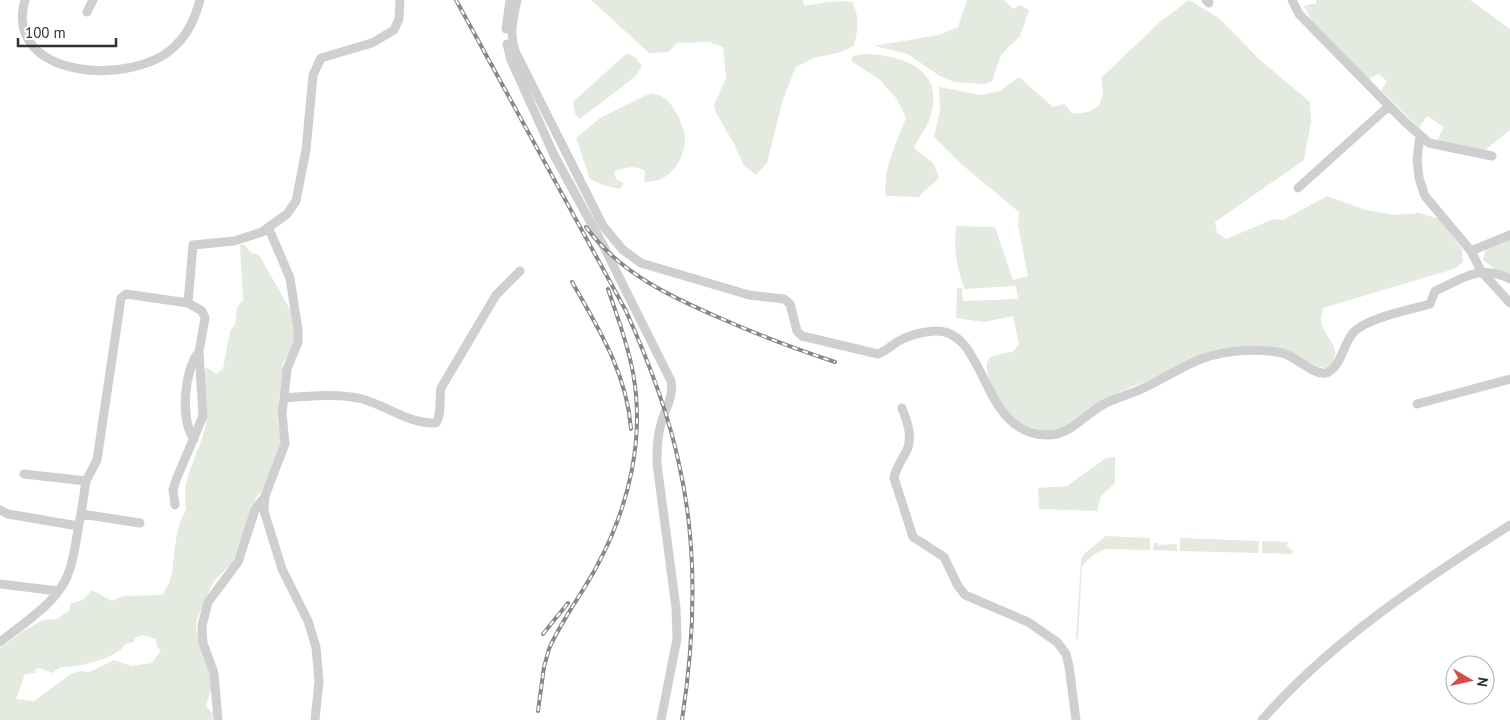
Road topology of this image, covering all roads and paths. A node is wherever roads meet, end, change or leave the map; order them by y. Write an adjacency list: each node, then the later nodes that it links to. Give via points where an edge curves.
1 (25, 0): 3 (street, via 21,14 23,27 42,54 62,65 105,71 140,66 171,50 183,37)
2 (92, 0): 8 (street)
3 (200, 0)
4 (400, 0): 13 (street, via 398,25 388,35 354,49 327,55 316,65 296,201 287,214)
5 (510, 0): 41 (street, via 505,36 511,60 554,154 672,386 671,398 661,421 657,464 676,608 677,639)
6 (517, 0): 17 (street, via 511,27 515,52 603,226 623,250 641,263 749,295 784,300 790,304 797,331 820,342 878,354 904,339 927,332 951,335 972,354 986,385 1008,418 1015,426 1031,433 1066,432 1105,403 1210,356 1261,350 1284,354 1316,372 1325,373 1336,365 1346,343 1358,328 1430,304 1435,291)
7 (1292, 0): 9 (street, via 1299,14)
8 (87, 12)
9 (1389, 106): 10 (street); 12 (street)
10 (1420, 135): 11 (street, via 1429,143); 15 (street, via 1417,160 1425,196)
11 (1492, 156)
12 (1298, 188)
13 (269, 229): 19 (street, via 234,241 193,245); 23 (street, via 290,278 298,330 298,342 287,369)
14 (1510, 235): 15 (street)
15 (1471, 251): 17 (street)
16 (520, 271): 23 (street, via 496,295 441,388 436,423 403,417 362,399)
17 (1481, 271): 18 (street, via 1497,272); 20 (street)
18 (1510, 279)
19 (188, 303): 21 (street, via 202,311 205,318); 28 (street, via 126,294 121,298 96,460)
20 (1510, 303)
21 (199, 352): 26 (street, via 203,416); 26 (street, via 189,368 186,402 187,426)
22 (1510, 379): 24 (street)
23 (284, 398): 29 (street, via 285,444)
24 (1417, 404)
25 (902, 408): 42 (street, via 910,436 894,478 913,537 944,557 966,595 1028,622 1057,642 1066,654 1069,666)
26 (194, 439): 30 (street, via 173,490)
27 (24, 474): 28 (street)
28 (86, 481): 32 (street)
29 (265, 496): 39 (street, via 255,510 238,562 208,602 202,626 203,643 214,673); 40 (street, via 264,511 282,569 308,621 316,647 319,681)
30 (175, 505)
31 (0, 510): 35 (street)
32 (80, 514): 33 (street); 35 (street)
33 (140, 523)
34 (1510, 525): 43 (street, via 1391,605 1288,690)
35 (78, 526): 37 (street, via 70,569)
36 (0, 584): 37 (street)
37 (58, 591): 38 (street, via 49,603)
38 (0, 642)
39 (218, 720)
40 (315, 720)
41 (661, 720)
42 (1076, 720)
43 (1262, 720)

